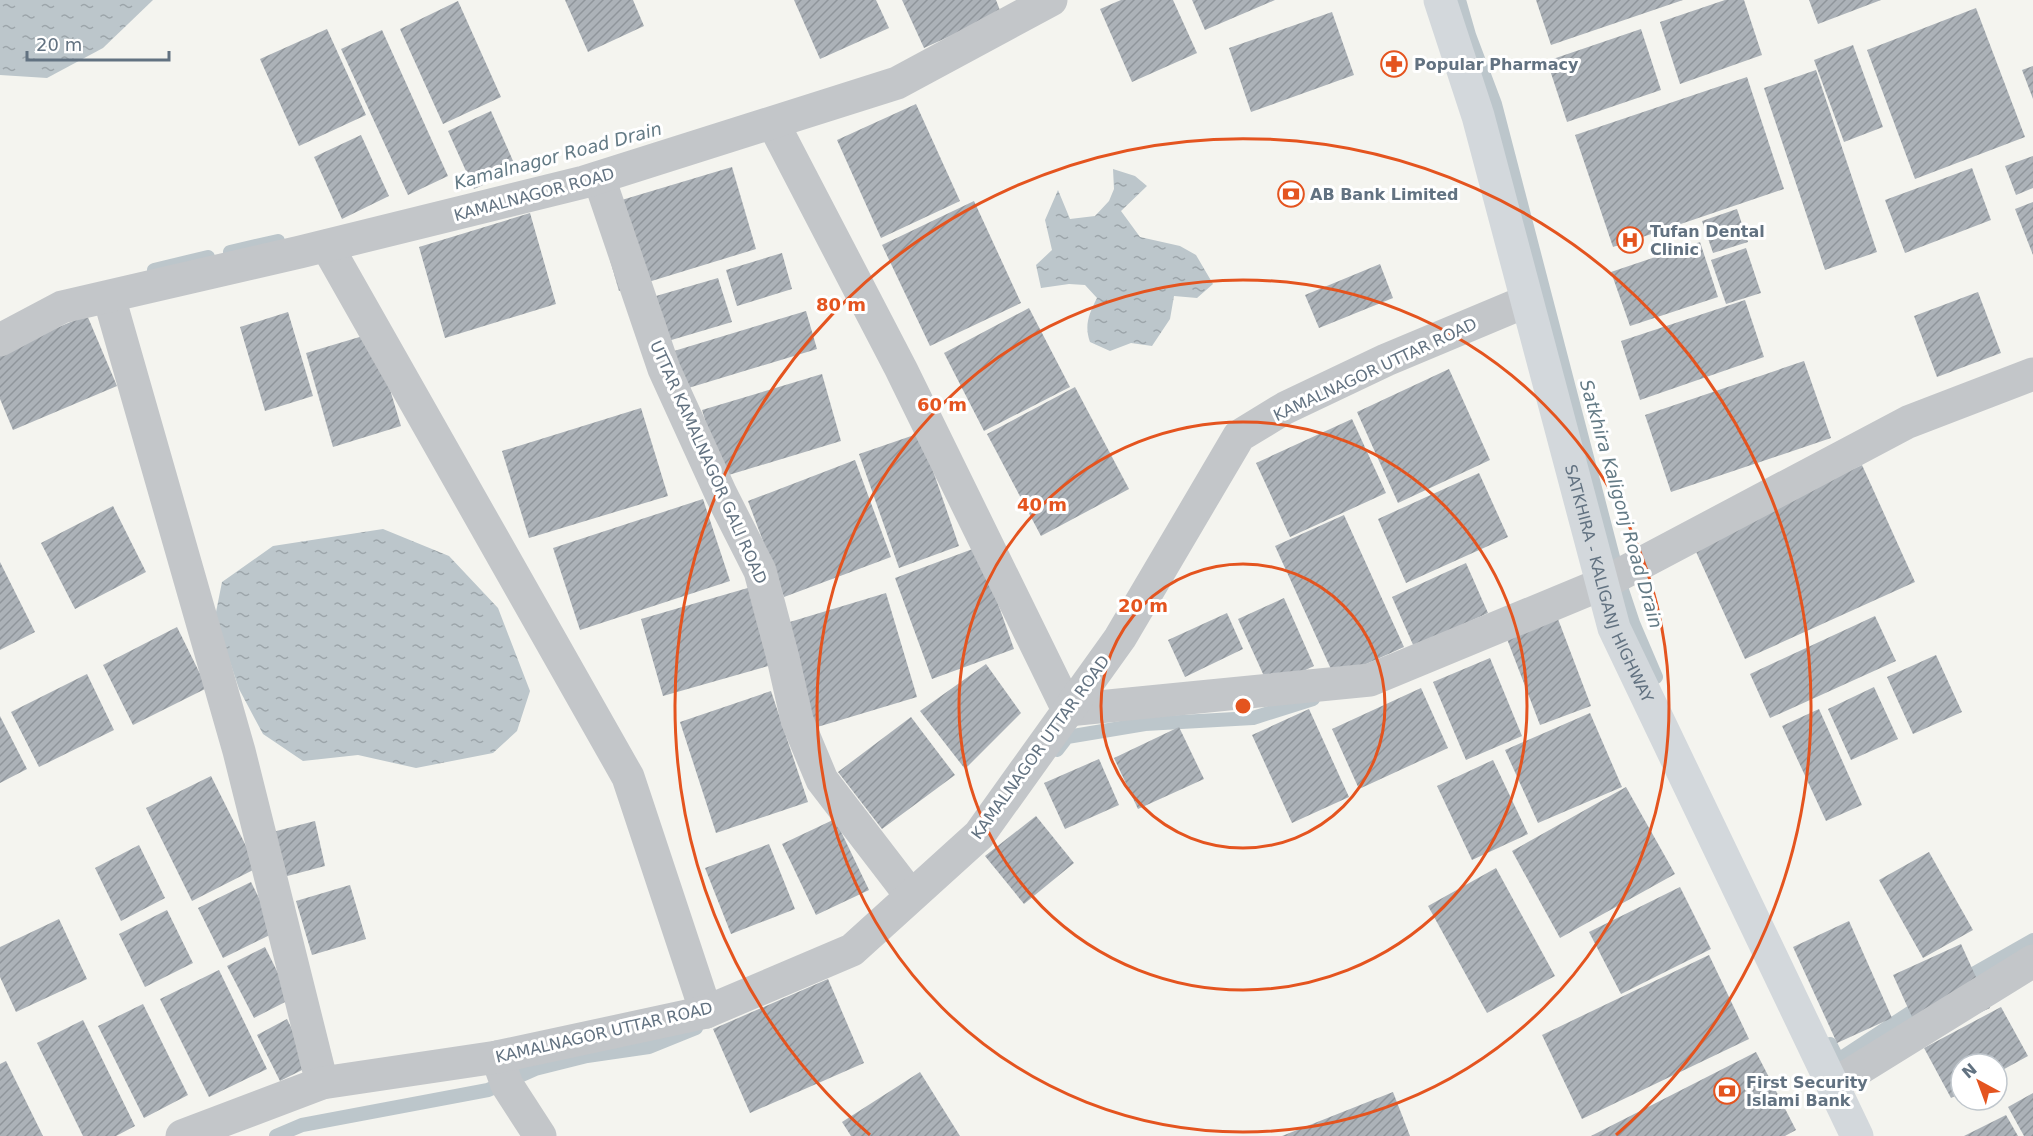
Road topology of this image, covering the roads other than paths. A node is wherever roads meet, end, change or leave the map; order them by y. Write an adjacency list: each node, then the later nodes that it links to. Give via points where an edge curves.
1 (1051, 0): 3 (street, KAMALNAGOR ROAD, via 897,83)
2 (1440, 0): 7 (highway, SATKHIRA - KALIGANJ HIGHWAY, via 1478,116)
3 (773, 123): 4 (street, KAMALNAGOR ROAD); 11 (street, via 902,369)
4 (599, 178): 5 (street, KAMALNAGOR ROAD); 12 (street, UTTAR KAMALNAGOR GALI ROAD, via 664,369 760,571 797,720 822,780)
5 (327, 246): 6 (street, KAMALNAGOR ROAD); 14 (street, via 628,777)
6 (109, 297): 8 (street, KAMALNAGOR ROAD, via 62,307); 16 (street, via 239,751)
7 (1527, 301): 10 (highway, SATKHIRA - KALIGANJ HIGHWAY); 11 (street, KAMALNAGOR UTTAR ROAD, via 1386,360 1295,403 1239,436 1120,638)
8 (0, 340)
9 (2033, 374): 10 (street, via 1908,422)
10 (1602, 584): 11 (street, via 1370,680); 17 (highway, SATKHIRA - KALIGANJ HIGHWAY, via 1614,628)
11 (1068, 710): 12 (street, KAMALNAGOR UTTAR ROAD, via 979,835)
12 (911, 896): 14 (street, KAMALNAGOR UTTAR ROAD, via 852,950)
13 (2033, 961): 17 (street)
14 (706, 1012): 15 (street, KAMALNAGOR UTTAR ROAD)
15 (497, 1057): 16 (street, KAMALNAGOR UTTAR ROAD); 19 (street, via 507,1085)
16 (322, 1083): 18 (street, KAMALNAGOR UTTAR ROAD)
17 (1833, 1085): 20 (highway, SATKHIRA - KALIGANJ HIGHWAY)
18 (182, 1136)
19 (540, 1136)
20 (1857, 1136)

